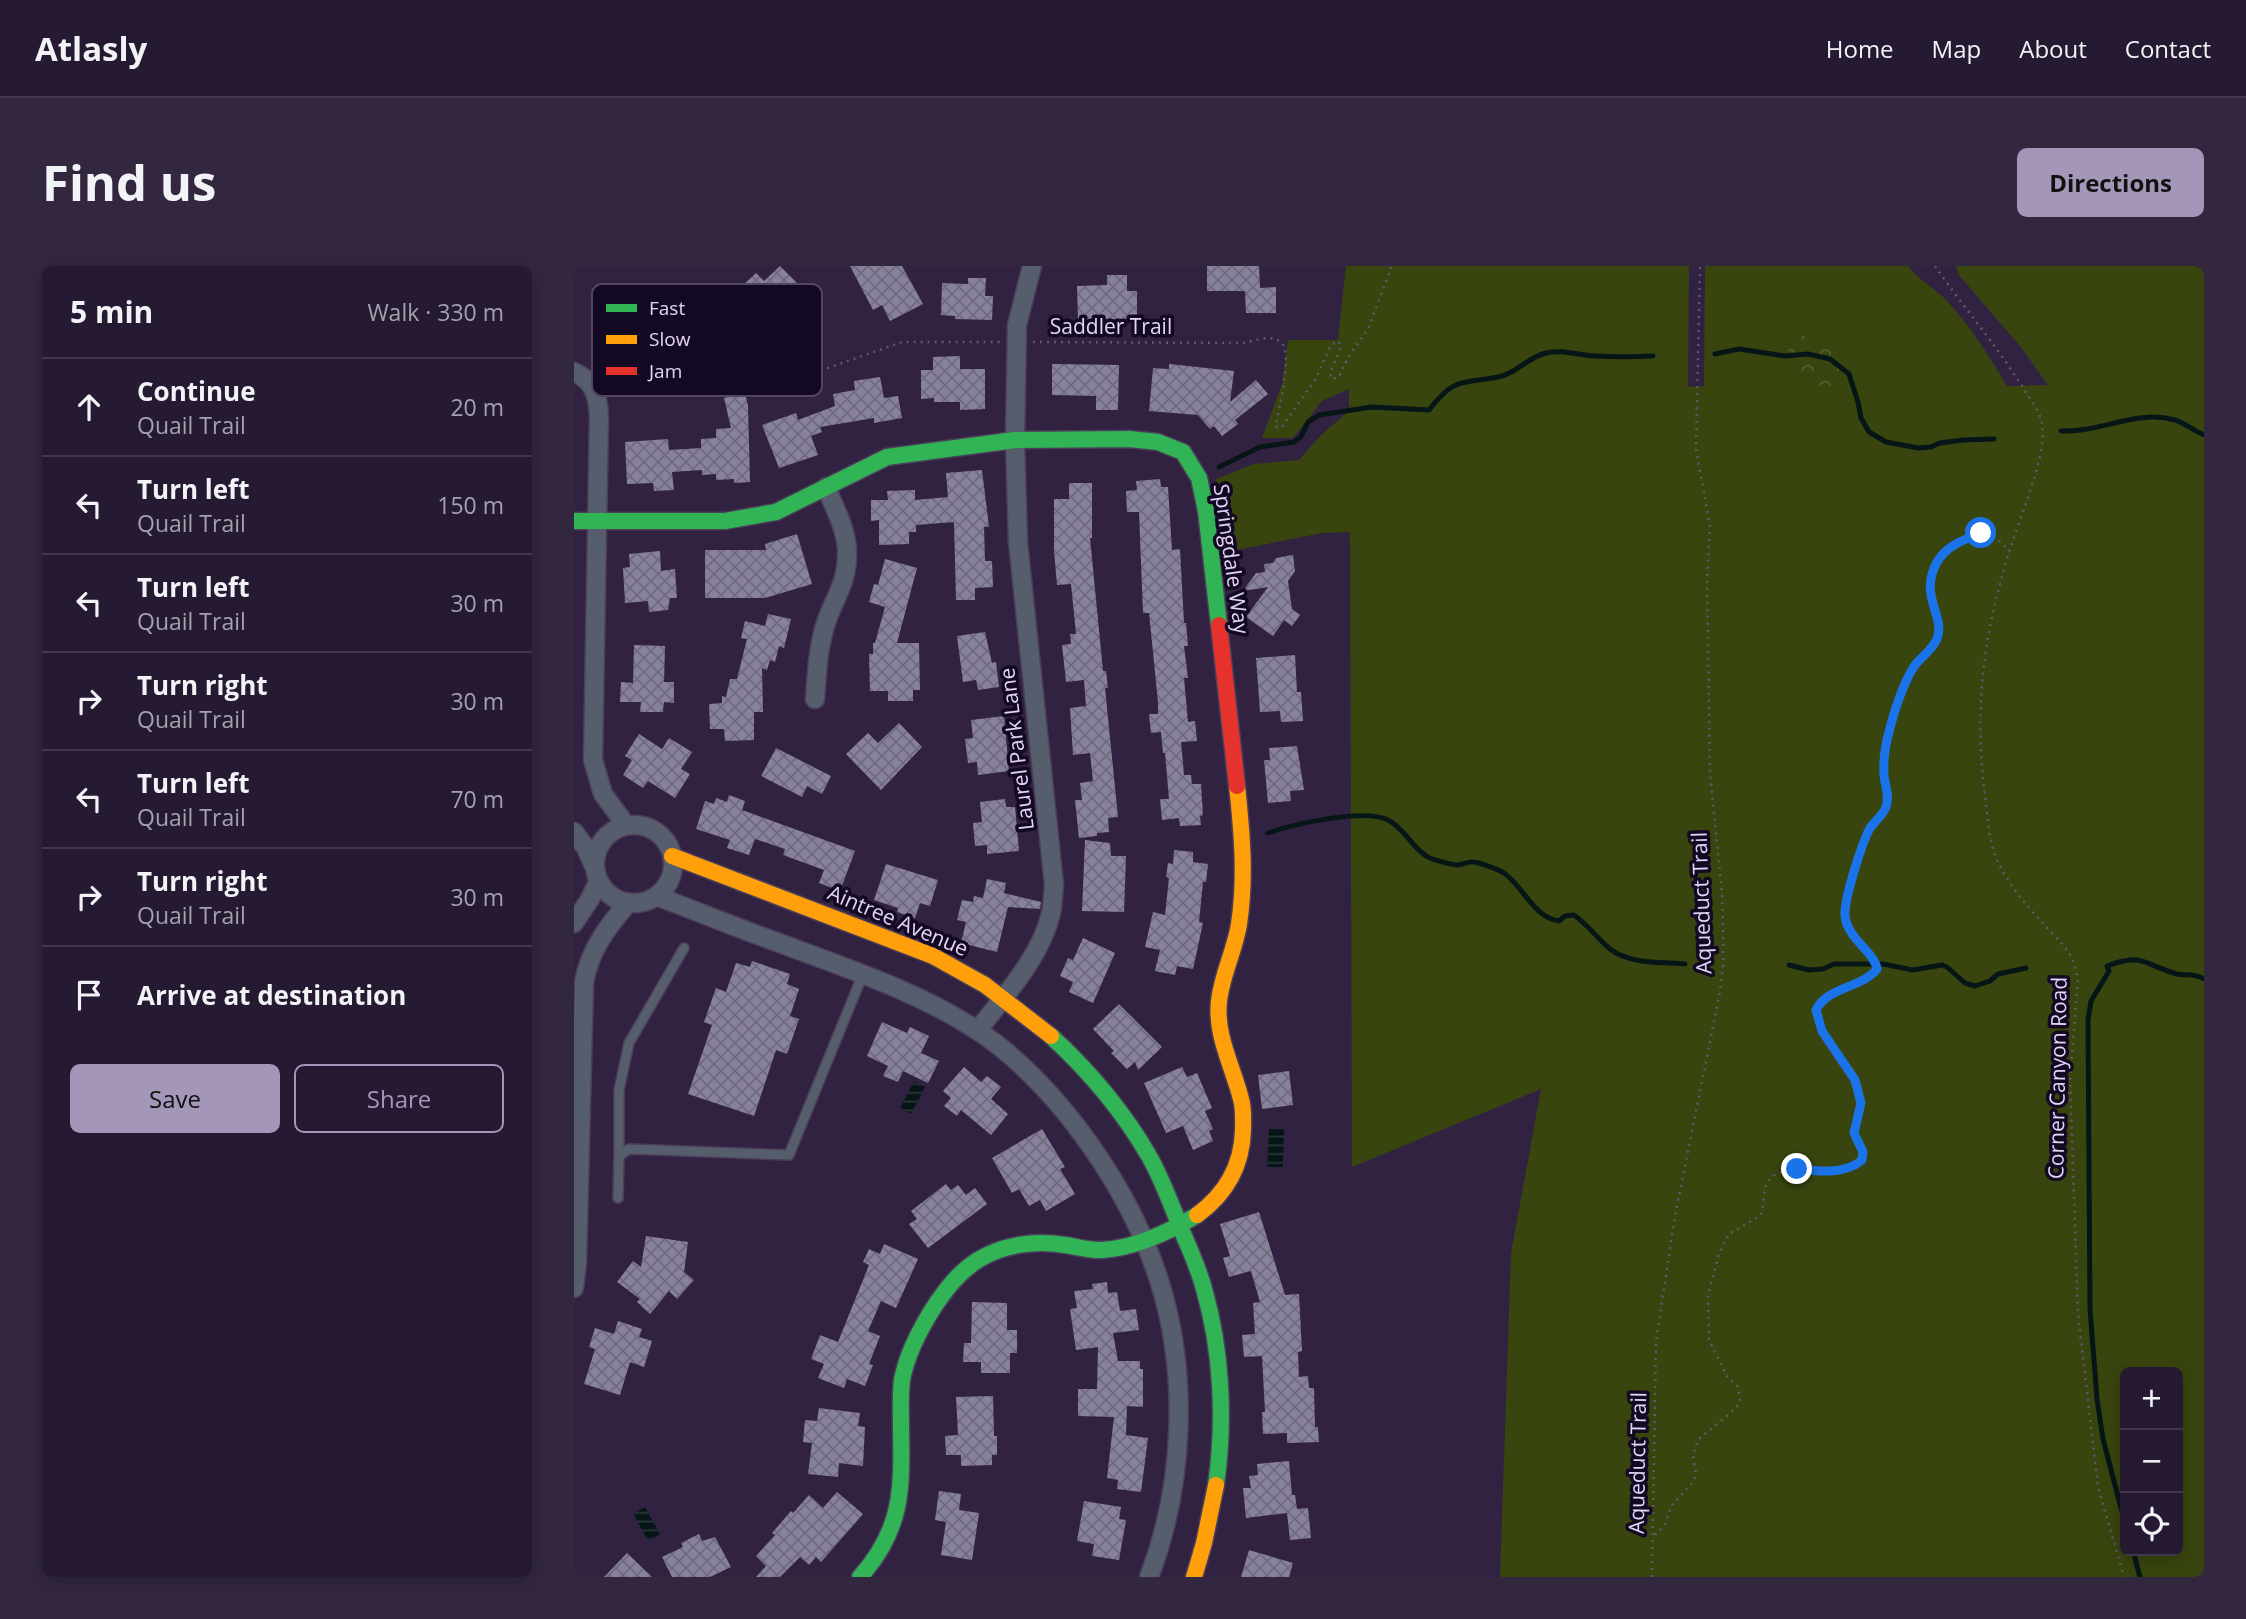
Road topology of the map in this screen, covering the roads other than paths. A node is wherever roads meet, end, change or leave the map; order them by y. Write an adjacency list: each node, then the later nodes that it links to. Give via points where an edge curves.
1 (1032, 266): 5 (street, Laurel Park Lane, via 1017,325)
2 (581, 367): 3 (street)
3 (592, 388)
4 (596, 396): 8 (street)
5 (1015, 440): 6 (street, Springdale Way, via 887,457); 19 (street, Laurel Park Lane, via 1018,542 1054,885 1042,939); 23 (street, Springdale Way, via 1129,439 1183,452 1199,478 1206,511 1242,847 1239,924 1218,1004 1224,1044 1243,1102 1244,1146 1234,1175 1218,1199)
6 (826, 487): 8 (street, Springdale Way, via 776,512 725,521); 9 (street, via 847,549 844,584 818,655)
7 (574, 521): 8 (street, Springdale Way)
8 (597, 521): 10 (street, via 593,760 603,794)
9 (815, 699)
10 (626, 825): 12 (street, via 650,828 661,835); 13 (street, via 606,835 595,855)
11 (574, 832): 13 (street)
12 (673, 856): 14 (street, via 670,878); 19 (street, Aintree Avenue, via 957,967)
13 (596, 874): 15 (street, via 610,895); 16 (street, via 590,899)
14 (656, 896): 15 (street); 18 (street)
15 (628, 903): 25 (street, via 592,953 584,982)
16 (574, 923)
17 (684, 948): 21 (lane, via 629,1043 619,1090)
18 (863, 974): 20 (street); 21 (lane, via 789,1155 629,1149)
19 (1002, 998): 20 (street, Laurel Park Lane); 23 (street, Aintree Avenue, via 1051,1036 1106,1094 1149,1155)
20 (978, 1030): 24 (street, via 1064,1110 1111,1175)
21 (619, 1156): 22 (lane)
22 (618, 1198)
23 (1180, 1226): 24 (street, Springdale Way); 28 (street, Aintree Avenue, via 1206,1294 1220,1378 1217,1471)
24 (1143, 1239): 26 (street, Springdale Way, via 1099,1250 1037,1242 1014,1245 992,1252 957,1275 919,1332 904,1371 901,1495 896,1520 887,1544); 27 (street, via 1168,1321 1178,1416 1171,1493)
25 (574, 1288)
26 (860, 1577)
27 (1149, 1577)
28 (1195, 1577)

